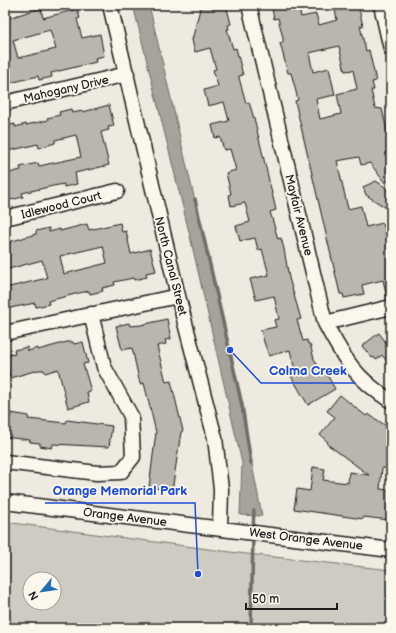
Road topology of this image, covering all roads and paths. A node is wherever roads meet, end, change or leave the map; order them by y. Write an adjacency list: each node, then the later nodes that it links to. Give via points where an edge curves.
1 (110, 5): 5 (street, North Canal Street)
2 (249, 5): 12 (street, Mayfair Avenue)
3 (381, 5): 4 (street)
4 (391, 49)
5 (127, 74): 6 (street, Mahogany Drive); 9 (street, North Canal Street)
6 (5, 103)
7 (118, 191): 8 (street, Idlewood Court)
8 (5, 218)
9 (178, 296): 11 (street); 17 (street, North Canal Street, via 215,438 221,489)
10 (391, 307): 12 (street)
11 (91, 314): 13 (street); 15 (street, via 104,367 130,416 133,457 121,472 113,473)
12 (325, 323): 14 (street, Mayfair Avenue, via 342,355 357,375)
13 (5, 332)
14 (391, 401)
15 (5, 462)
16 (5, 502): 17 (street, Orange Avenue)
17 (220, 528): 18 (street, West Orange Avenue)
18 (391, 550)

